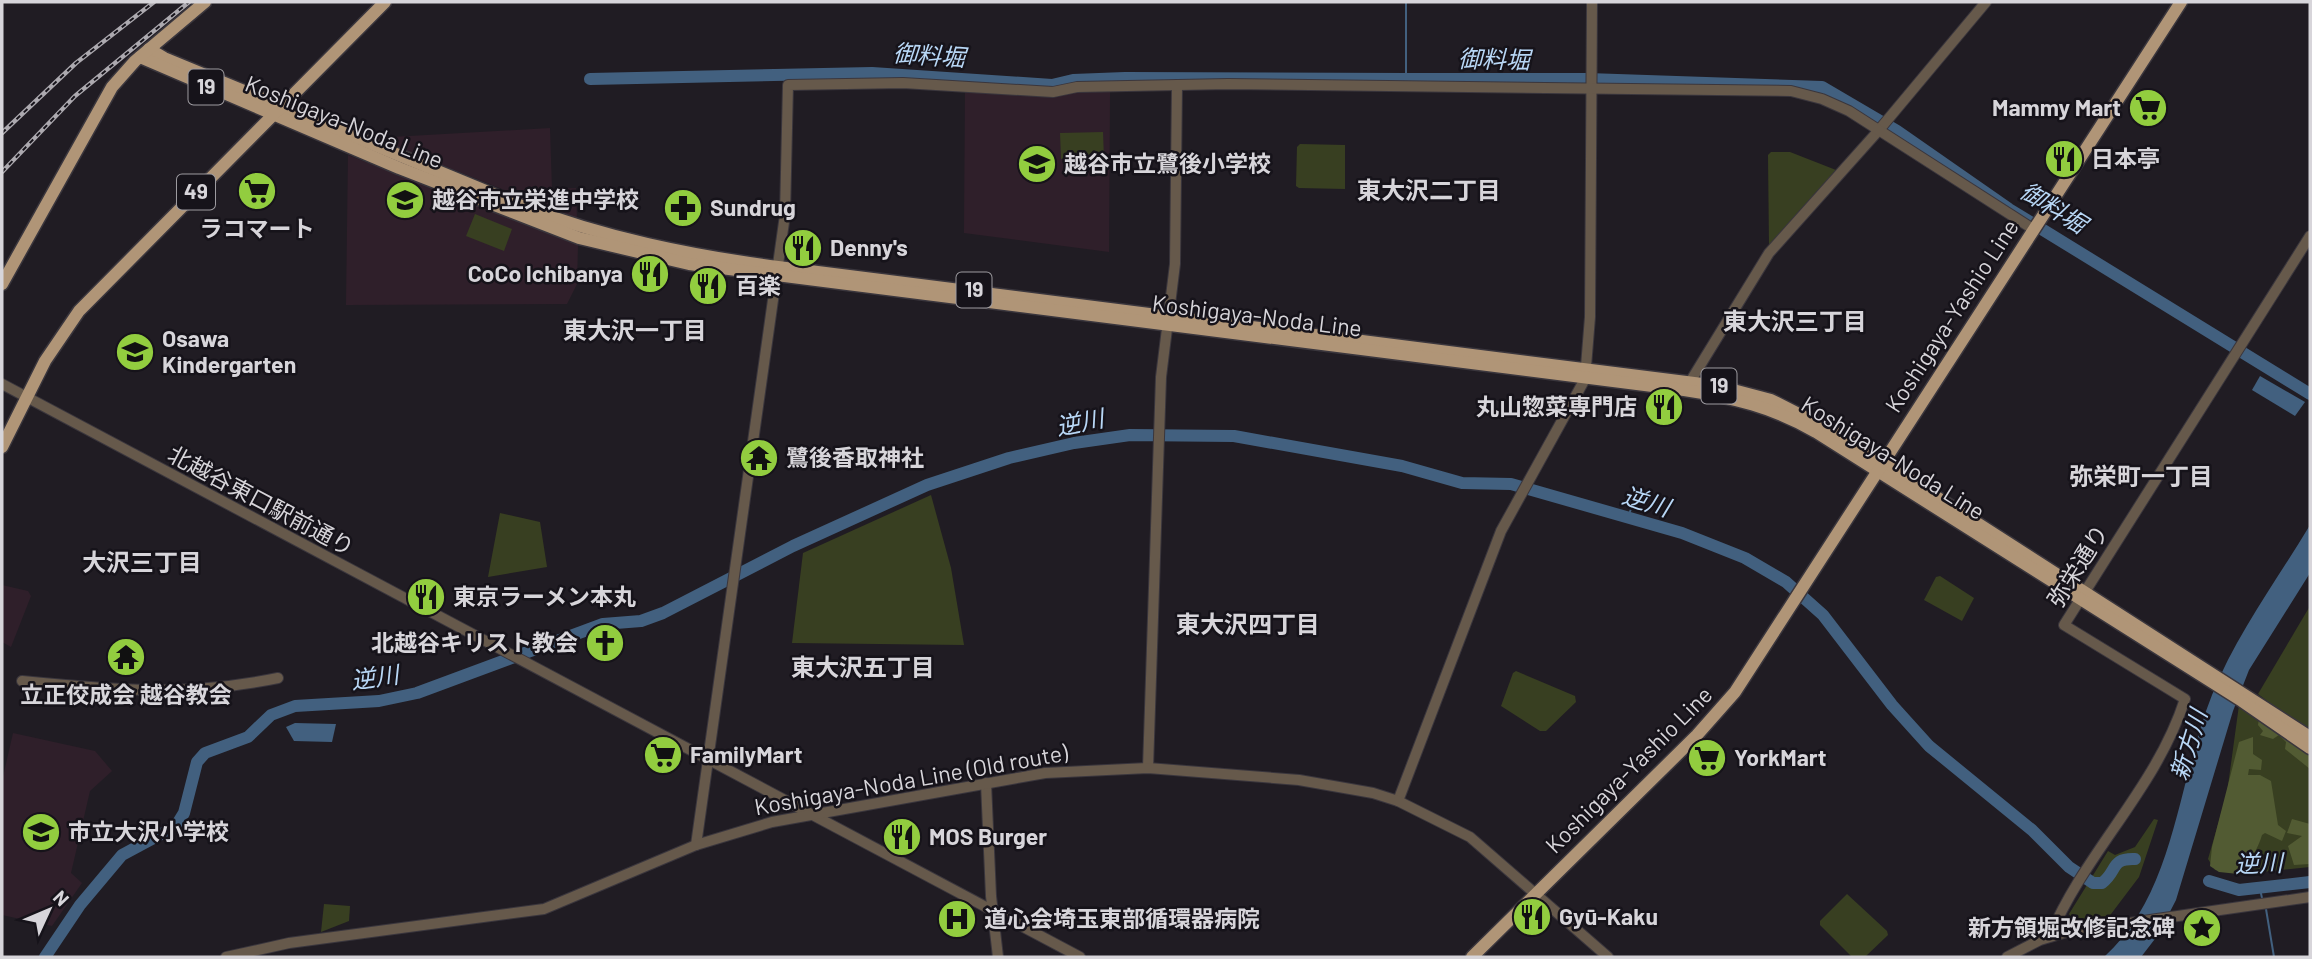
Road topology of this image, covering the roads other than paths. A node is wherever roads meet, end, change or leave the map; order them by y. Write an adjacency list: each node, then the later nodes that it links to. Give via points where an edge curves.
1 (205, 2): 6 (main road)
2 (385, 2): 9 (main road, 49)
3 (1592, 2): 7 (street)
4 (1986, 2): 10 (street)
5 (2181, 2): 11 (main road, Koshigaya-Yashio Line)
6 (144, 53): 9 (main road, Koshigaya-Noda Line / 19); 14 (main road, via 113,87)
7 (1591, 83): 8 (street); 10 (street, via 1791,91 1836,104); 16 (street)
8 (1177, 85): 13 (street, via 1053,92 903,83 788,85 786,204); 15 (street, via 1175,264)
9 (277, 111): 13 (main road, Koshigaya-Noda Line / 19, via 579,238 689,264); 19 (main road, 49, via 79,311 54,346)
10 (1883, 126): 11 (street); 17 (street, via 1769,253)
11 (2036, 224): 21 (main road, Koshigaya-Yashio Line)
12 (2310, 236): 22 (street, 弥栄通り)
13 (777, 272): 15 (main road, Koshigaya-Noda Line / 19); 28 (street)
14 (2, 284)
15 (1168, 321): 16 (main road, Koshigaya-Noda Line / 19); 29 (street, via 1161,377)
16 (1586, 373): 17 (main road, Koshigaya-Noda Line / 19); 21 (main road, Koshigaya-Noda Line / 19, via 1749,403 1801,423); 31 (street, via 1502,531)
17 (1690, 382): 21 (main road, Koshigaya-Noda Line / 19, via 1736,389 1788,407)
18 (2, 384): 19 (street, 北越谷東口駅前通り)
19 (27, 398): 20 (main road, 49); 28 (street, 北越谷東口駅前通り)
20 (2, 447)
21 (1881, 467): 22 (main road, Koshigaya-Noda Line / 19); 34 (main road, Koshigaya-Yashio Line, via 1735,692)
22 (2082, 595): 25 (main road, Koshigaya-Noda Line / 19); 37 (street, 弥栄通り, via 2064,625 2185,699 2173,738)
23 (278, 678): 24 (street, via 177,692)
24 (22, 681)
25 (2252, 703): 26 (main road, Koshigaya-Noda Line / 19); 27 (main road, Koshigaya-Noda Line / 19)
26 (2310, 737)
27 (2310, 748)
28 (710, 760): 32 (street, 北越谷東口駅前通り); 33 (street)
29 (1148, 768): 30 (street, Koshigaya-Noda Line (Old route), via 1045,773); 31 (street, Koshigaya-Noda Line (Old route), via 1299,780)
30 (986, 783): 32 (street, Koshigaya-Noda Line (Old route)); 36 (street)
31 (1398, 801): 34 (street, Koshigaya-Noda Line (Old route), via 1470,837)
32 (812, 815): 33 (street, Koshigaya-Noda Line (Old route), via 751,827); 36 (street, 北越谷東口駅前通り)
33 (696, 845): 38 (street, Koshigaya-Noda Line (Old route), via 544,909 286,944)
34 (1536, 894): 41 (main road, Koshigaya-Yashio Line); 42 (street, Koshigaya-Noda Line (Old route))
35 (2310, 897): 37 (street)
36 (994, 912): 39 (street); 40 (street, 北越谷東口駅前通り)
37 (2050, 936): 43 (street)
38 (226, 957)
39 (999, 957)
40 (1080, 957)
41 (1472, 957)
42 (1608, 957)
43 (2007, 957)

